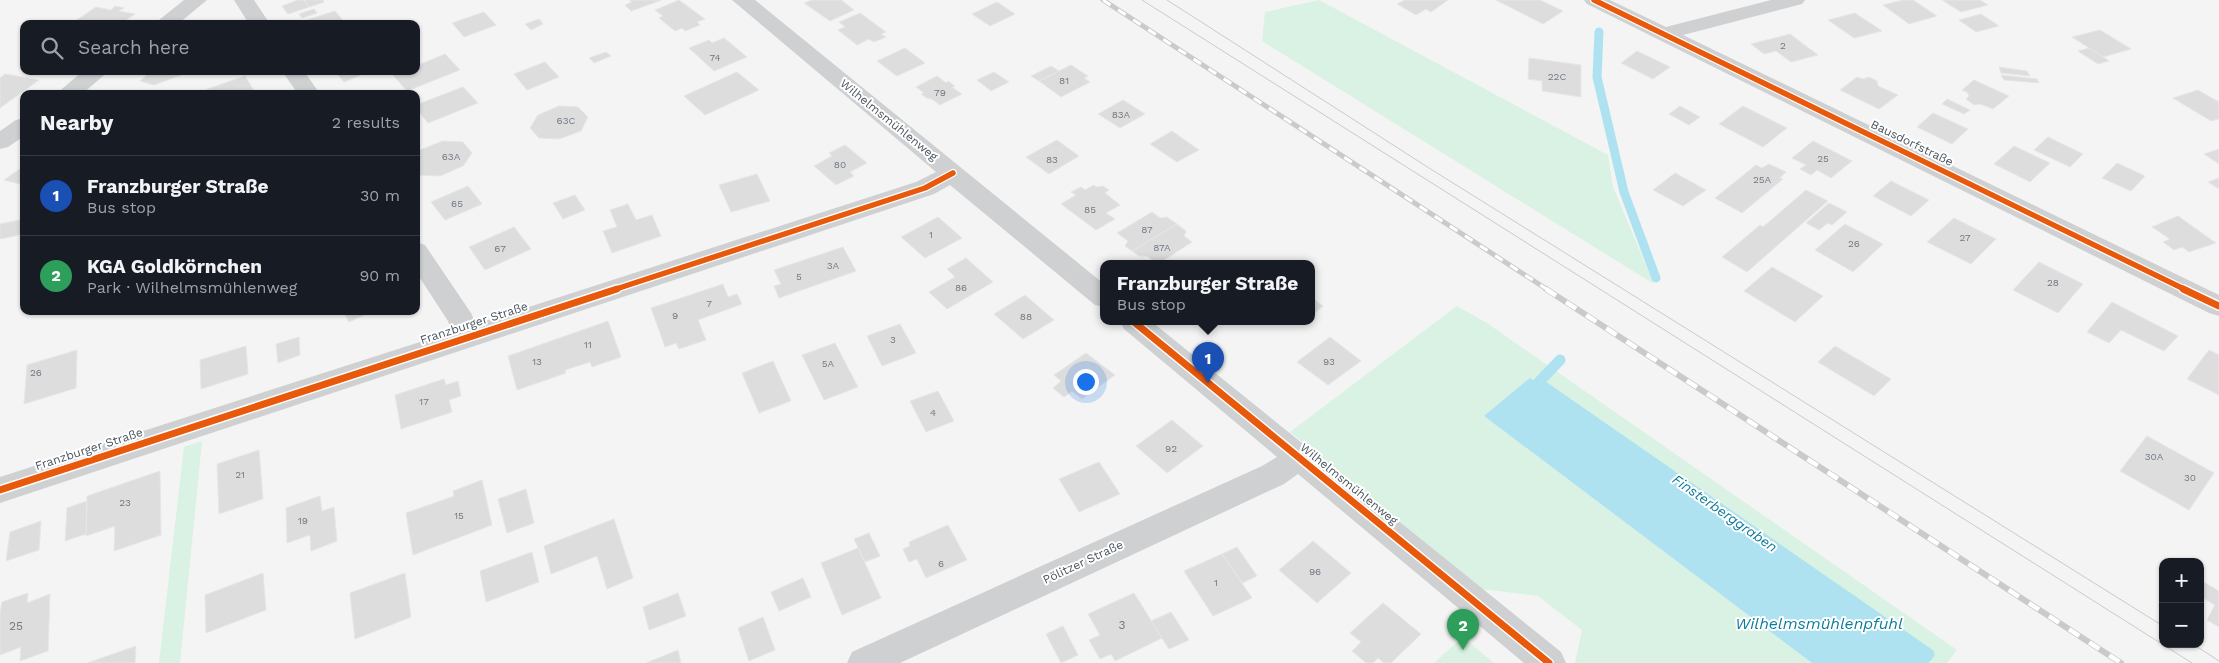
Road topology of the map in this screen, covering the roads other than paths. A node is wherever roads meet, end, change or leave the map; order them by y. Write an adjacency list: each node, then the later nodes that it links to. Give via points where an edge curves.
1 (197, 0): 6 (street)
2 (244, 0): 7 (street)
3 (742, 0): 15 (street, Wilhelmsmühlenweg)
4 (1594, 0): 8 (street, Bausdorfstraße)
5 (1795, 0): 8 (street)
6 (170, 20)
7 (257, 20)
8 (1663, 34): 18 (street, Bausdorfstraße)
9 (93, 75): 11 (street)
10 (297, 75): 12 (street)
11 (72, 90)
12 (306, 90)
13 (20, 128): 14 (street)
14 (0, 142)
15 (954, 173): 17 (street, Wilhelmsmühlenweg); 20 (street, Franzburger Straße, via 925,188)
16 (420, 257): 20 (street, via 461,320)
17 (1100, 295)
18 (2214, 300)
19 (1138, 325): 21 (street, Wilhelmsmühlenweg)
20 (466, 337): 22 (street, Franzburger Straße)
21 (1300, 458): 23 (street, Pölitzer Straße, via 1273,475); 24 (street, Wilhelmsmühlenweg)
22 (0, 490)
23 (864, 663)
24 (1549, 663)

